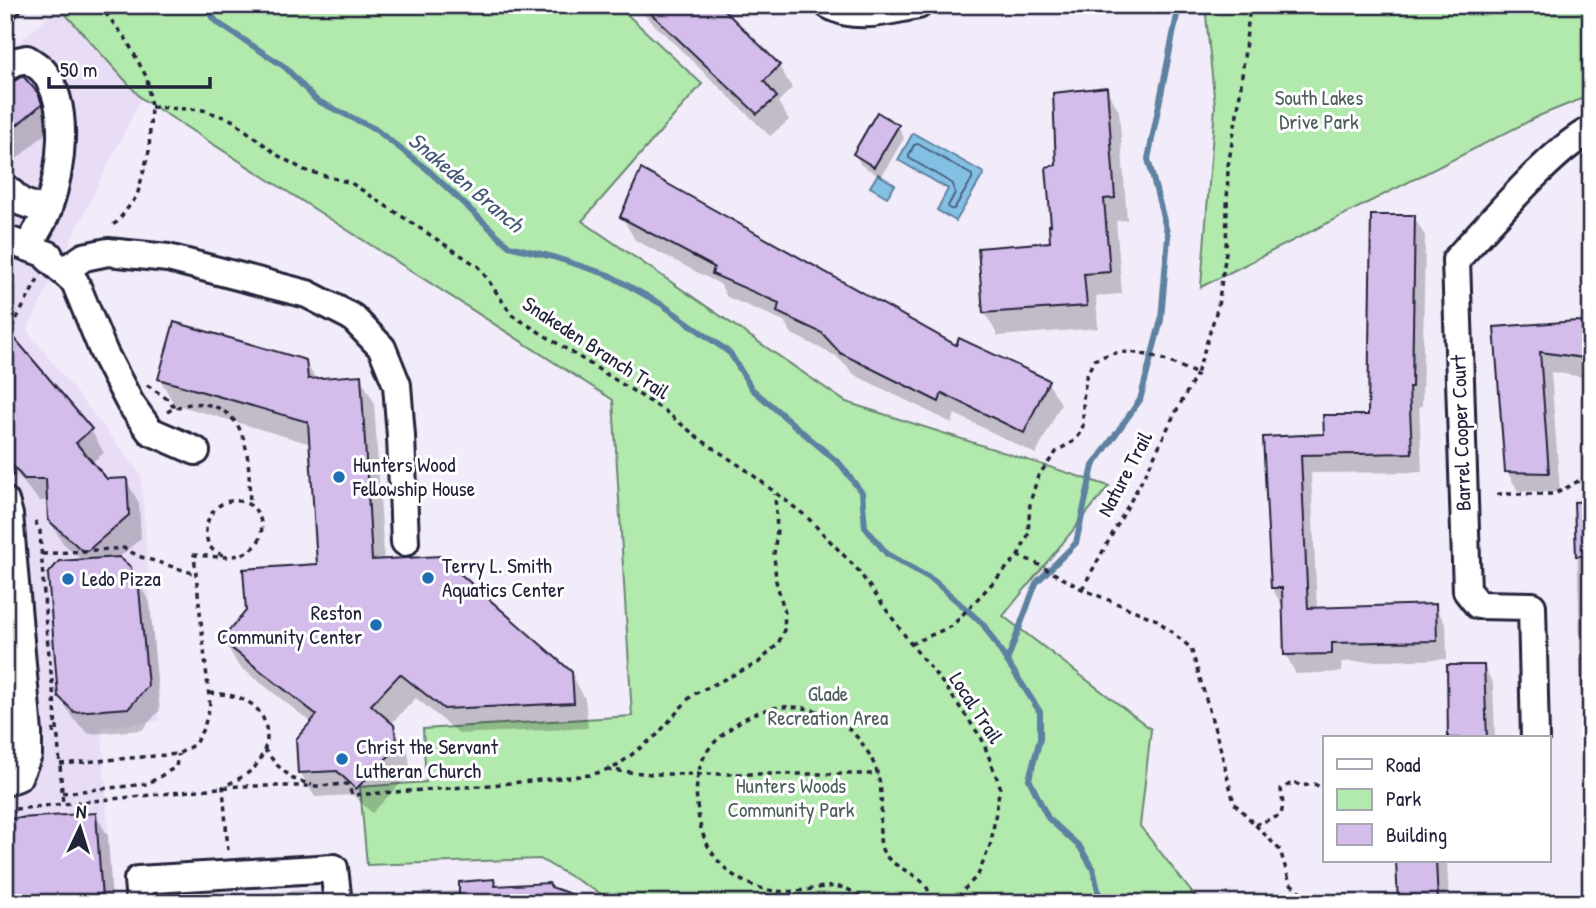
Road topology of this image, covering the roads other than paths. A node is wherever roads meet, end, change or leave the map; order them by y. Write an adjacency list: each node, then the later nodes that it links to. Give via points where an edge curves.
1 (829, 5): 2 (street, via 864,13)
2 (918, 5)
3 (5, 69): 6 (street, via 27,59 43,70 55,90 61,125 57,174)
4 (1589, 118): 11 (street, Barrel Cooper Court, via 1576,139 1518,192 1457,260 1467,591 1478,605 1532,606)
5 (5, 187): 6 (street, via 21,202)
6 (47, 211): 7 (street, via 36,233)
7 (36, 254): 8 (street, via 75,282 104,353 150,431); 10 (street, via 84,257 108,252 168,258 307,294 352,317 382,348 397,384)
8 (195, 451)
9 (5, 501): 12 (street, via 28,755 18,777)
10 (405, 542)
11 (1535, 736)
12 (5, 782)
13 (139, 903): 14 (street, via 138,880 334,868)
14 (338, 903)

